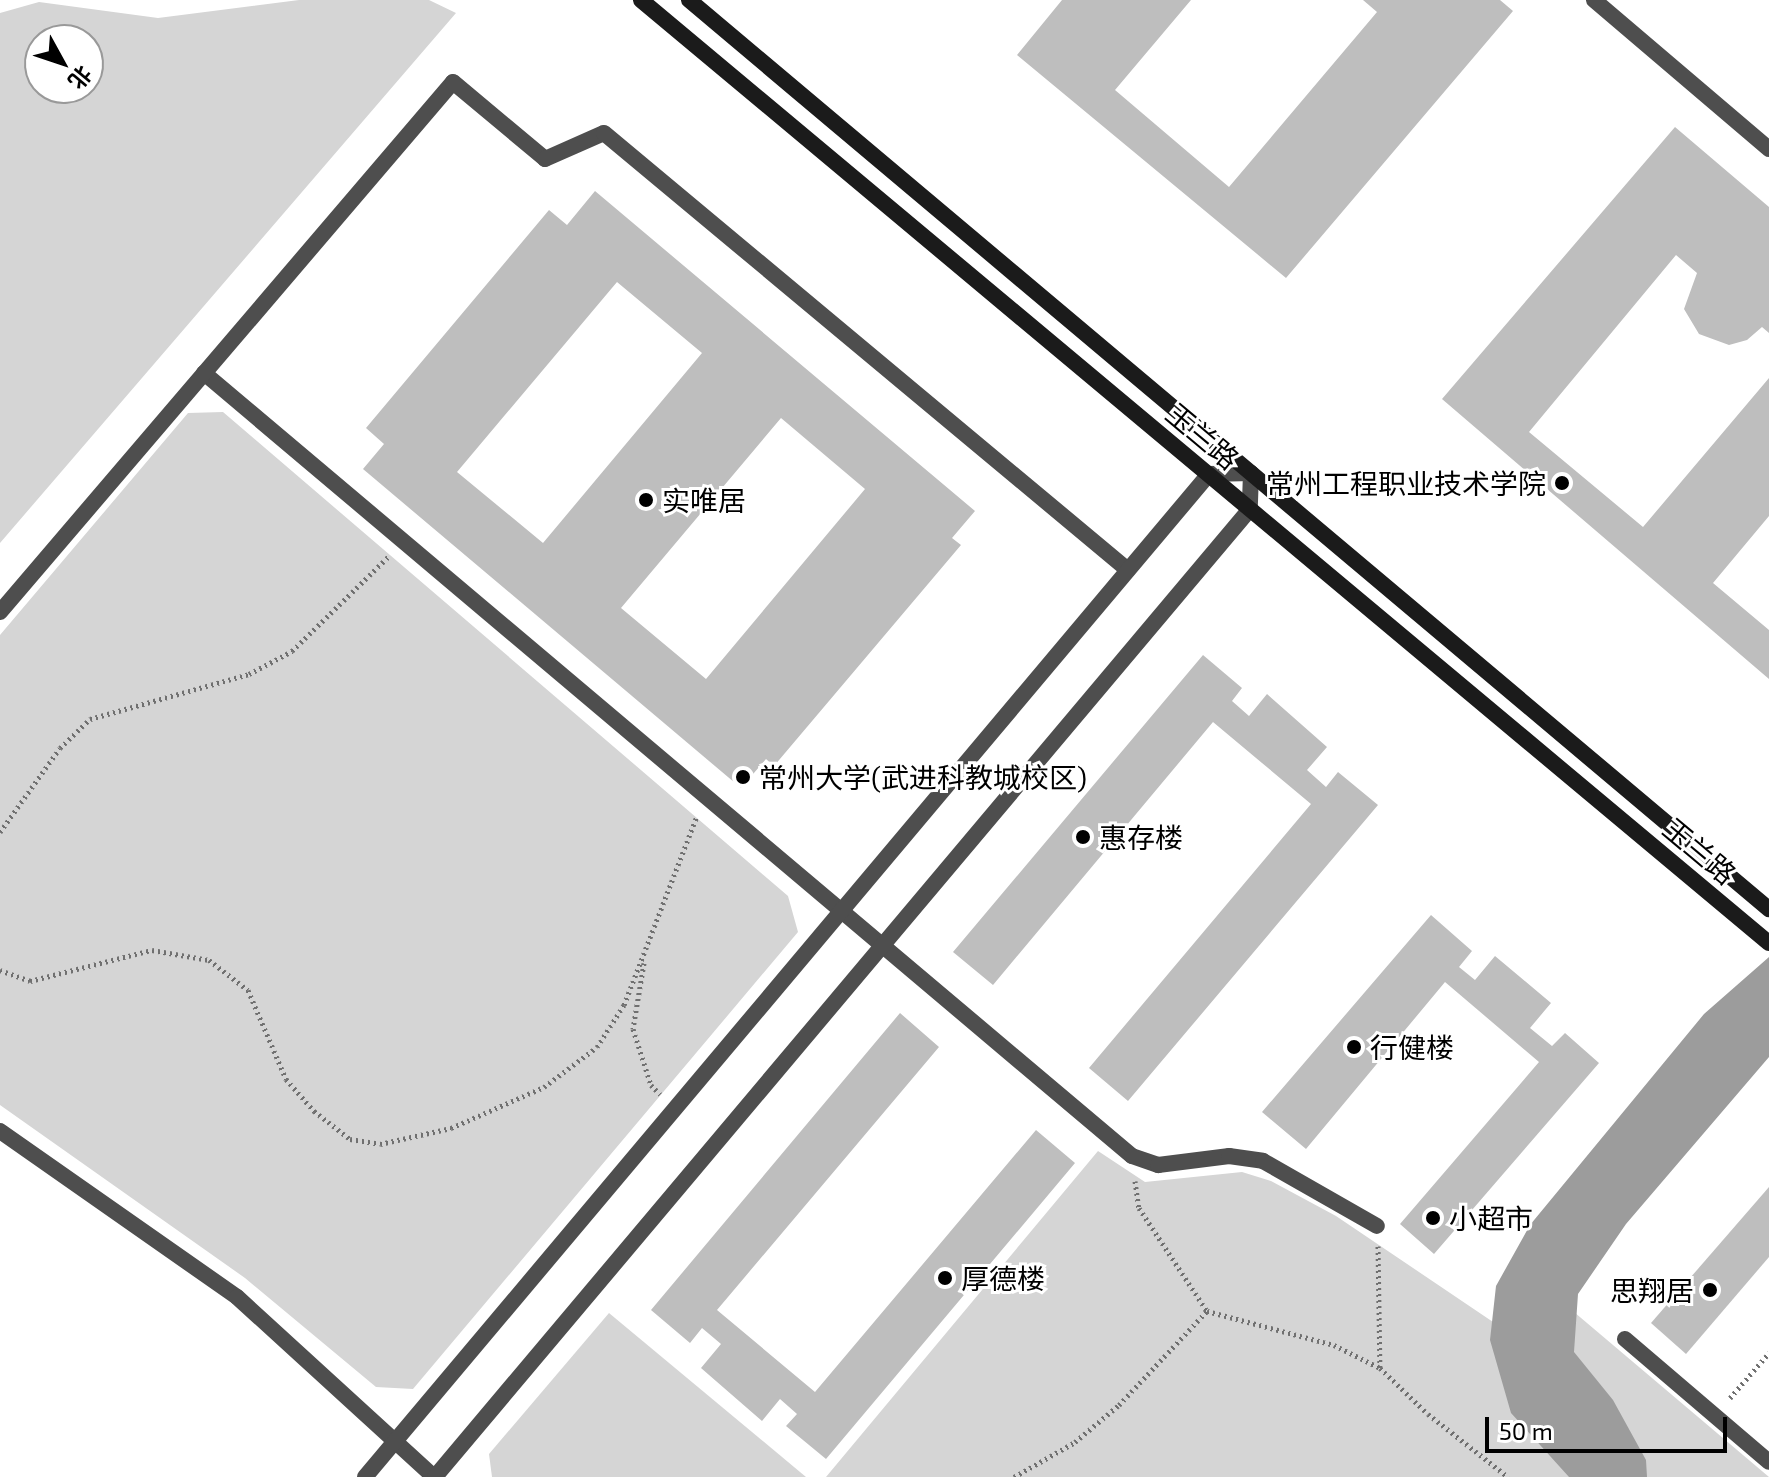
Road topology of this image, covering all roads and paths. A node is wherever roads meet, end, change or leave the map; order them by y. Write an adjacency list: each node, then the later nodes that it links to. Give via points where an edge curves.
1 (641, 0): 7 (street, 玉兰路)
2 (689, 0): 6 (street, 玉兰路)
3 (1594, 0): 4 (lane)
4 (1769, 149)
5 (204, 373): 9 (lane); 10 (lane, via 453,82 545,159 604,133); 11 (lane)
6 (1251, 473): 7 (lane); 8 (lane); 14 (street, 玉兰路)
7 (1209, 474): 8 (street, 玉兰路); 10 (lane)
8 (1250, 509): 16 (street, 玉兰路); 17 (lane)
9 (403, 541): 12 (lane); 13 (path, via 292,651 249,674 90,719 60,748)
10 (1128, 570): 15 (lane)
11 (0, 612)
12 (704, 797): 15 (lane); 18 (path)
13 (0, 832)
14 (1769, 909)
15 (838, 911): 17 (lane); 20 (lane)
16 (1766, 940)
17 (881, 946): 22 (lane); 32 (lane)
18 (646, 950): 19 (path, via 624,1005 597,1047 544,1087 451,1128 380,1144 350,1139 314,1111 286,1079 248,990 209,960 152,950 30,981); 20 (path, via 633,1029 651,1085)
19 (0, 970)
20 (673, 1109): 29 (lane)
21 (0, 1131): 29 (lane, via 237,1297)
22 (1132, 1156): 23 (lane, via 1158,1165 1229,1156 1263,1161); 24 (path, via 1139,1208)
23 (1377, 1226): 27 (path)
24 (1207, 1311): 27 (path, via 1334,1345); 33 (path, via 1119,1405 1075,1442)
25 (1625, 1339): 28 (lane)
26 (1769, 1353): 28 (path)
27 (1380, 1368): 34 (path)
28 (1715, 1416): 30 (lane)
29 (396, 1440): 31 (lane); 32 (lane)
30 (1769, 1462)
31 (365, 1477)
32 (435, 1477)
33 (1014, 1477)
34 (1508, 1477)

